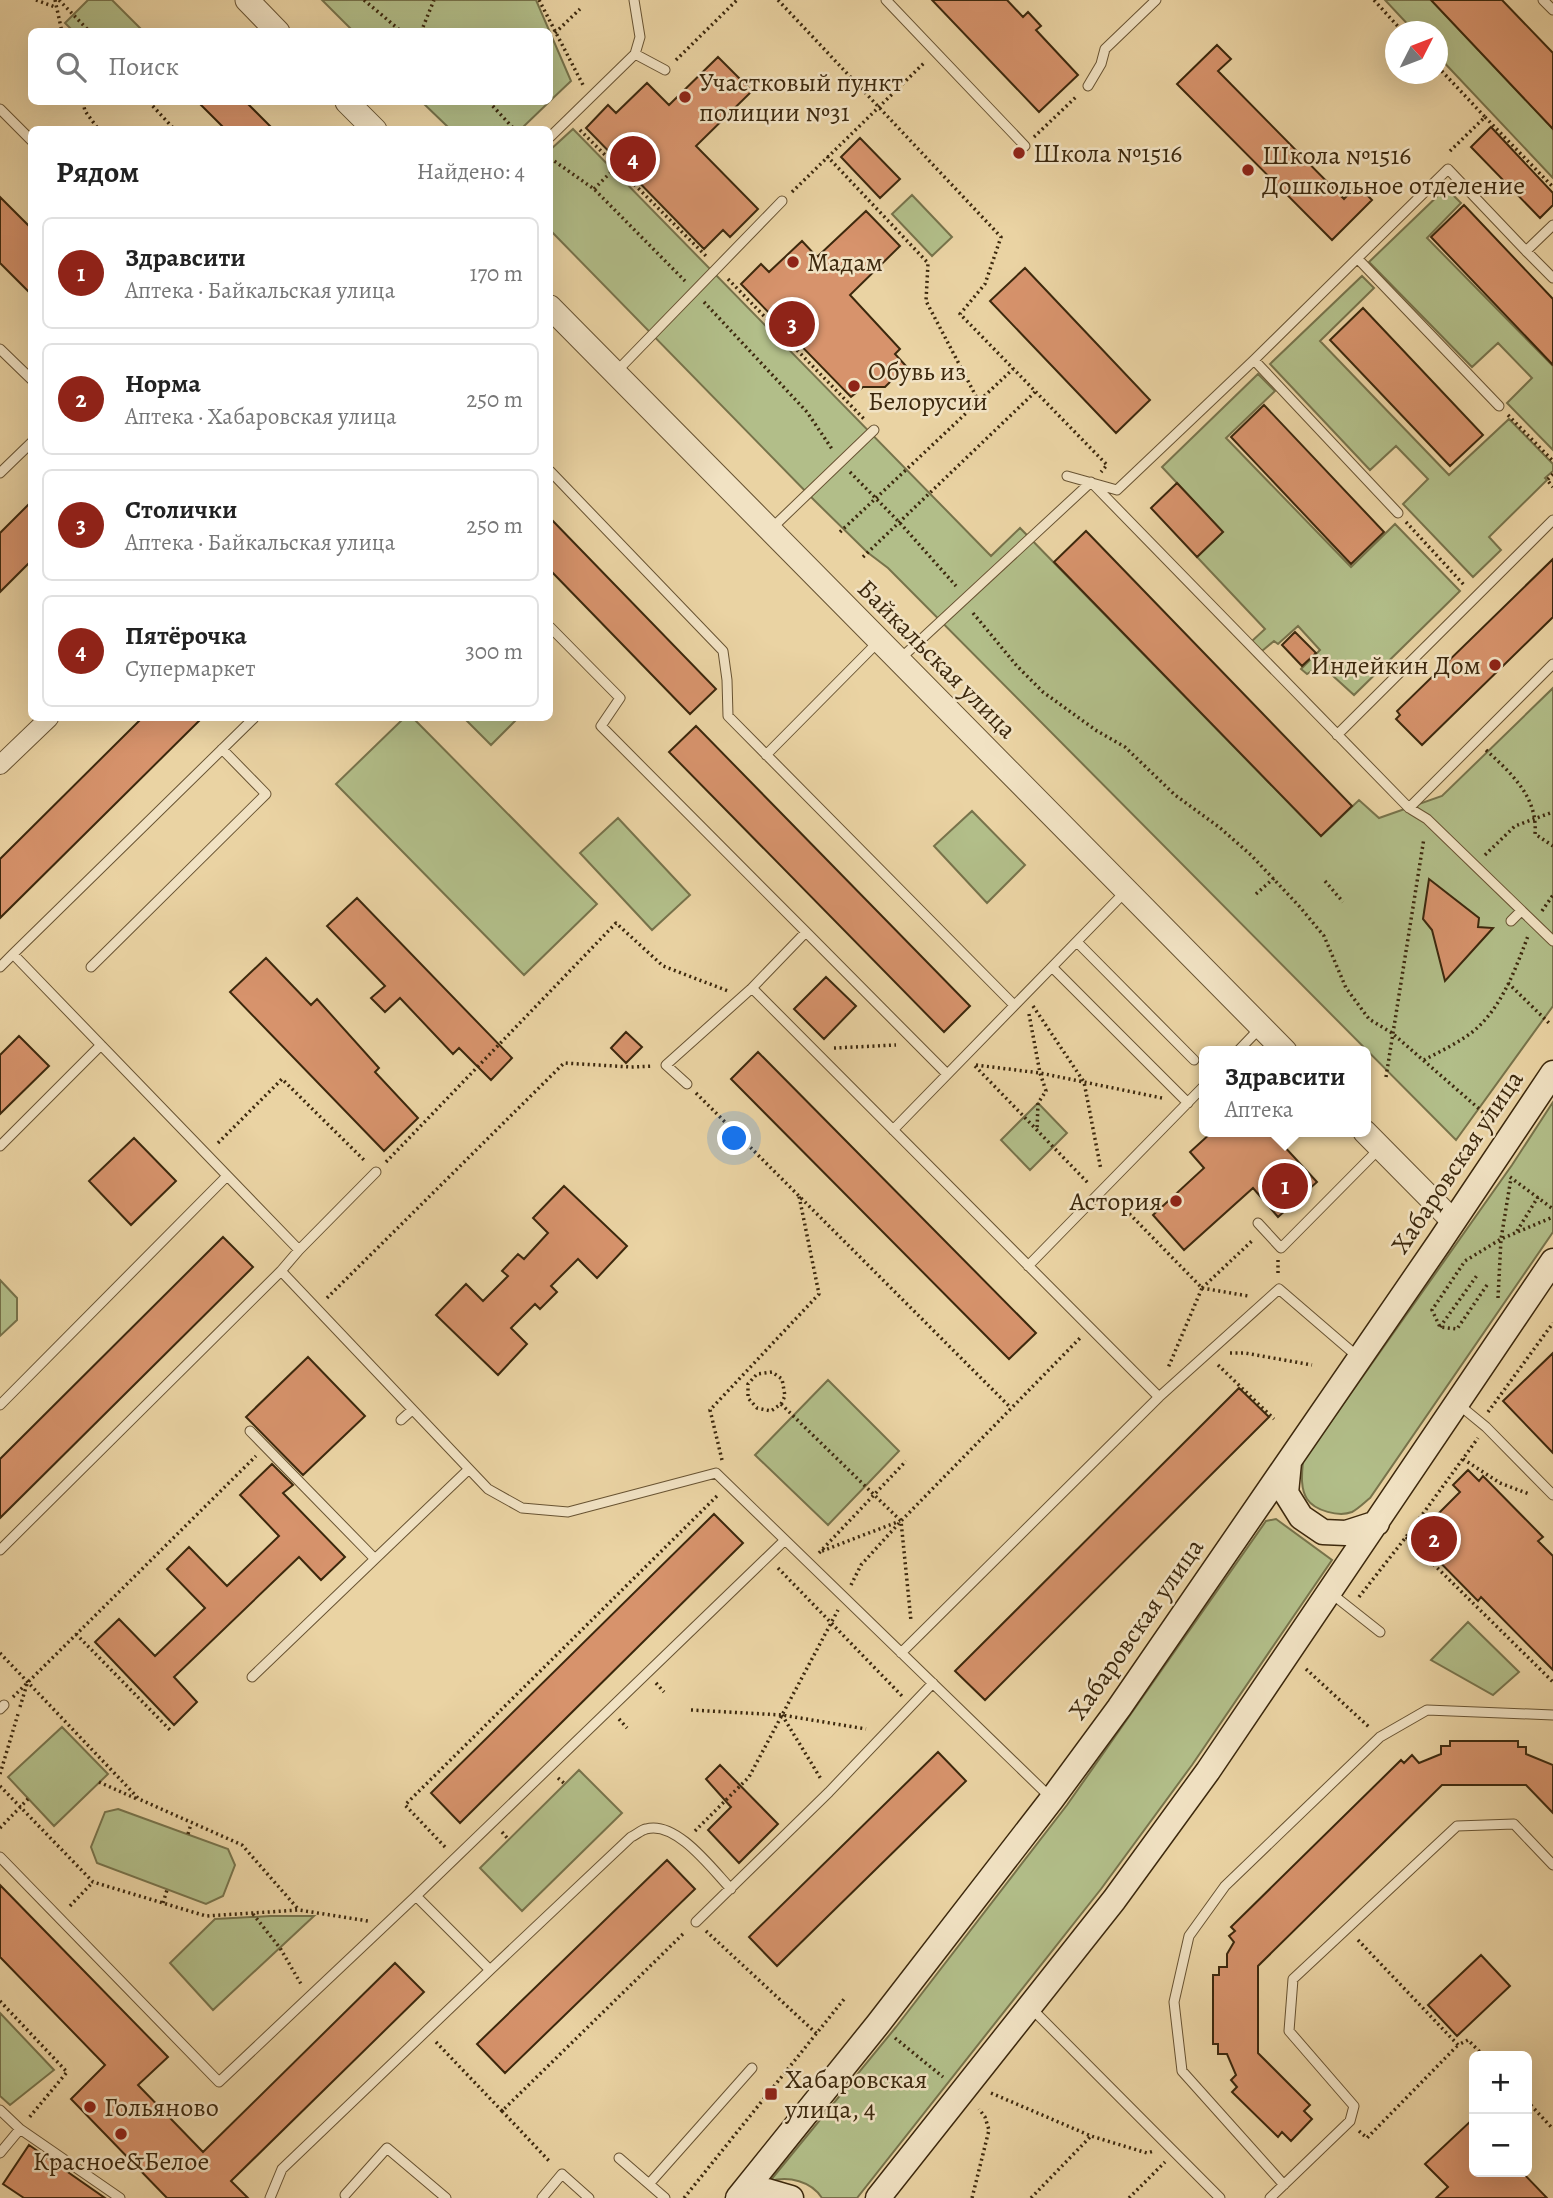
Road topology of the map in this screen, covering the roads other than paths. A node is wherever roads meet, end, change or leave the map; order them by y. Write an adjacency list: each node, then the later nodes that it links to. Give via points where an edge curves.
1 (247, 0): 7 (street)
2 (634, 0): 8 (lane, via 640,37)
3 (886, 0): 16 (lane)
4 (1156, 0): 10 (lane, via 1105,49)
5 (1543, 0): 6 (lane)
6 (1553, 10)
7 (274, 28)
8 (635, 54): 9 (lane); 14 (lane)
9 (665, 70)
10 (1088, 86)
11 (350, 105): 13 (street)
12 (0, 109): 15 (lane)
13 (371, 126)
14 (553, 134)
15 (28, 137)
16 (1025, 146)
17 (782, 201): 25 (lane)
18 (1553, 225): 19 (lane)
19 (1527, 251): 20 (lane, via 1448,169); 21 (lane)
20 (1358, 259): 24 (lane); 27 (lane)
21 (1553, 278)
22 (553, 310): 25 (street, Байкальская улица)
23 (0, 349): 26 (lane)
24 (1254, 360): 33 (lane, via 1117,490); 34 (lane)
25 (615, 373): 36 (street, Байкальская улица)
26 (28, 376)
27 (1499, 406)
28 (874, 430): 36 (lane)
29 (28, 446): 30 (lane)
30 (0, 474)
31 (553, 474): 45 (lane, via 723,651 728,716)
32 (1067, 476): 33 (lane)
33 (1091, 482): 39 (lane); 43 (lane)
34 (1398, 513)
35 (1553, 520): 43 (lane)
36 (770, 530): 38 (street, Байкальская улица)
37 (553, 630): 51 (lane, via 620,698 601,726)
38 (879, 641): 39 (street, Байкальская улица); 45 (lane)
39 (899, 660): 48 (street, Байкальская улица)
40 (1553, 664): 47 (lane)
41 (46, 721): 46 (street)
42 (251, 721): 44 (lane)
43 (1337, 735): 47 (lane)
44 (222, 748): 54 (lane); 56 (lane, via 266,794)
45 (766, 755): 59 (lane)
46 (0, 765)
47 (1409, 808): 49 (lane, via 1427,819)
48 (1126, 891): 53 (lane); 60 (street, Байкальская улица)
49 (1521, 911): 50 (lane); 52 (lane)
50 (1511, 921)
51 (806, 932): 58 (lane); 66 (lane)
52 (1553, 941)
53 (1077, 942): 57 (lane); 64 (lane)
54 (13, 954): 55 (lane); 61 (lane)
55 (0, 967)
56 (91, 967)
57 (1052, 967): 59 (lane); 69 (lane)
58 (752, 988): 67 (lane, via 666,1065); 70 (lane)
59 (1014, 1005): 66 (lane)
60 (1262, 1027): 62 (lane); 63 (street, Байкальская улица)
61 (101, 1045): 72 (lane); 74 (lane)
62 (1243, 1046)
63 (1280, 1046)
64 (1194, 1060)
65 (1553, 1073): 75 (main road, Хабаровская улица)
66 (947, 1074): 70 (lane)
67 (687, 1084)
68 (1199, 1092): 69 (lane)
69 (1188, 1103): 79 (lane)
70 (893, 1130): 79 (lane)
71 (1372, 1140): 75 (street); 76 (lane, via 1281,1248)
72 (0, 1146)
73 (376, 1172): 77 (lane)
74 (228, 1177): 77 (lane); 84 (lane)
75 (1453, 1221): 81 (main road, Хабаровская улица)
76 (1261, 1226)
77 (299, 1251): 80 (lane)
78 (1553, 1261): 83 (main road)
79 (1028, 1266): 82 (lane)
80 (281, 1271): 85 (lane); 93 (lane)
81 (1360, 1359): 82 (lane, via 1279,1289); 88 (main road, Хабаровская улица)
82 (1159, 1396): 97 (lane)
83 (1457, 1404): 90 (lane); 91 (main road)
84 (0, 1405)
85 (412, 1410): 86 (lane); 89 (lane)
86 (401, 1420)
87 (250, 1431): 94 (lane)
88 (1289, 1461): 91 (main road, via 1286,1493 1301,1517 1323,1532 1346,1533); 101 (main road, Хабаровская улица)
89 (468, 1469): 92 (lane, via 488,1489 522,1508 568,1512 716,1473); 94 (lane)
90 (1553, 1495)
91 (1377, 1523): 95 (main road)
92 (785, 1540): 97 (lane); 105 (lane)
93 (0, 1550)
94 (375, 1559): 98 (lane)
95 (1331, 1593): 96 (lane); 108 (main road, via 1200,1782)
96 (1380, 1632)
97 (901, 1653): 99 (lane)
98 (252, 1677)
99 (933, 1683): 101 (lane); 104 (lane)
100 (1553, 1715): 115 (lane, via 1427,1710 1380,1737 1225,1886 1189,1936 1174,2002 1182,2071)
101 (1052, 1799): 123 (main road, Хабаровская улица)
102 (0, 1857): 105 (lane, via 219,2082)
103 (1553, 1865): 115 (lane, via 1514,1824 1457,1826 1293,1979 1289,2031 1354,2106 1350,2122)
104 (731, 1889): 106 (lane); 107 (lane, via 669,1830 647,1828 631,1837)
105 (416, 1896): 107 (lane)
106 (695, 1922)
107 (490, 1970): 118 (lane, via 282,2169)
108 (1030, 2007): 126 (main road); 127 (lane)
109 (752, 2068): 114 (lane)
110 (0, 2110): 111 (lane)
111 (20, 2129): 112 (lane); 117 (lane)
112 (0, 2153)
113 (619, 2158): 114 (lane)
114 (649, 2184): 122 (lane)
115 (1284, 2185): 128 (lane)
116 (345, 2195): 119 (lane, via 387,2148)
117 (120, 2198)
118 (270, 2198)
119 (446, 2198)
120 (542, 2198): 121 (lane, via 562,2174)
121 (589, 2198)
122 (665, 2198)
123 (738, 2198)
124 (751, 2198): 125 (main road, via 767,2191)
125 (791, 2198)
126 (877, 2198)
127 (1220, 2198)
128 (1270, 2198)

